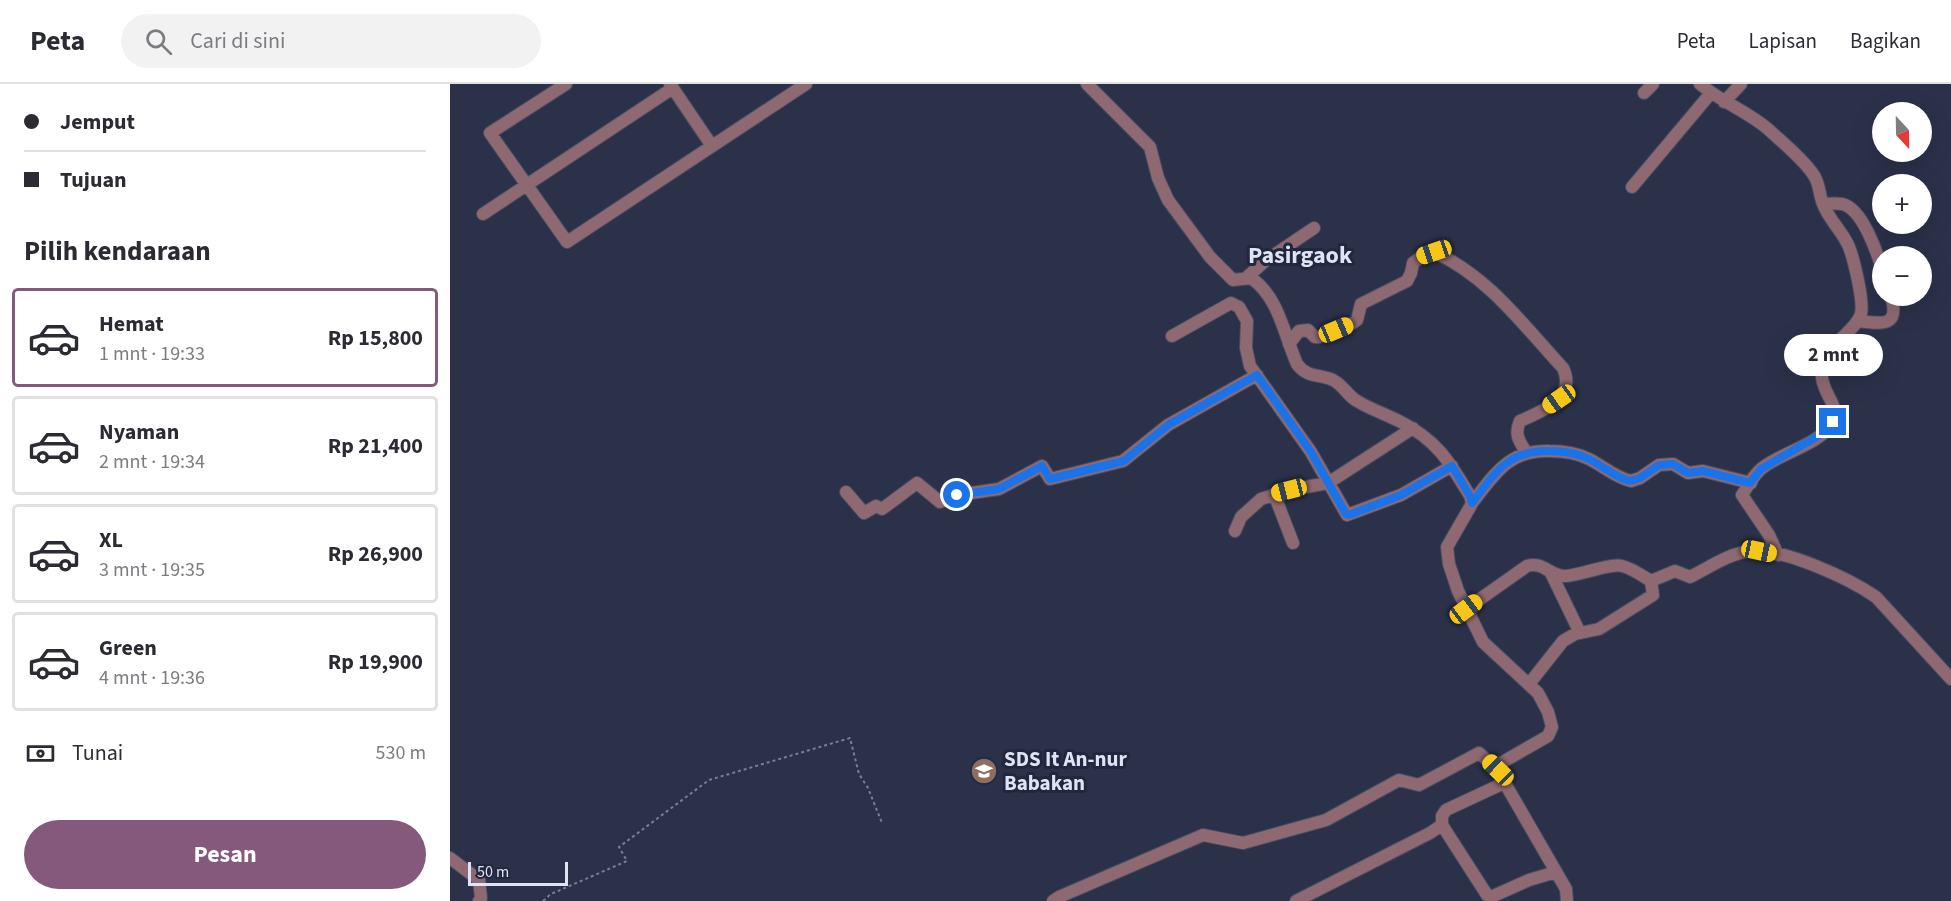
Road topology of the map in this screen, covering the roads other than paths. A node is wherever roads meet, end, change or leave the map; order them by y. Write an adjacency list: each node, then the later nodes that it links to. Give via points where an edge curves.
1 (567, 84): 12 (street, via 490,133)
2 (806, 84): 11 (street)
3 (1087, 84): 18 (street, via 1150,147 1166,196 1210,257 1233,280)
4 (1653, 84): 8 (street)
5 (1700, 84): 9 (street)
6 (1741, 84): 10 (street)
7 (671, 86): 11 (street); 12 (street)
8 (1644, 93)
9 (1711, 93): 10 (street); 13 (street)
10 (1724, 102): 14 (street, via 1767,129 1811,171)
11 (711, 146): 12 (street, via 567,242)
12 (526, 186): 15 (street)
13 (1632, 187)
14 (1823, 204): 17 (street, via 1841,204 1853,211); 20 (street, via 1849,247 1861,295)
15 (483, 214)
16 (1314, 228): 18 (street)
17 (1874, 246)
18 (1246, 278): 22 (street, via 1251,278 1271,299)
19 (1894, 306): 20 (street, via 1890,321)
20 (1858, 321): 28 (street, via 1825,358 1822,383 1834,404 1833,422 1825,432 1761,469)
21 (1172, 336): 23 (street, via 1231,303 1239,307 1248,321 1246,348 1250,366)
22 (1289, 344): 24 (street, via 1306,374 1333,380 1359,403); 25 (street, via 1299,331 1308,330 1319,337 1353,322 1359,316 1361,304 1407,281 1413,263 1422,256 1434,252 1452,259 1504,301 1563,368 1568,379 1559,399 1520,421 1516,429)
23 (1257, 375): 27 (street); 29 (street, via 1168,425 1124,461 1050,479 1042,466 999,489 957,495 940,502 917,483 882,509 876,506 864,513)
24 (1413, 428): 26 (street, via 1435,444); 27 (street)
25 (1526, 452): 28 (street, via 1570,453 1630,481 1659,465 1673,464 1688,473 1703,471); 31 (street, via 1502,466)
26 (1452, 466): 27 (street, via 1401,495 1350,515); 31 (street)
27 (1328, 483): 30 (street)
28 (1750, 483): 34 (street, via 1742,495)
29 (846, 492)
30 (1274, 494): 32 (street, via 1253,505); 33 (street)
31 (1472, 503): 37 (street, via 1447,547 1451,571)
32 (1235, 531)
33 (1293, 543)
34 (1778, 555): 36 (street, via 1750,551 1690,577 1675,571); 39 (street, via 1830,571 1876,597)
35 (1550, 572): 36 (street, via 1566,576 1621,565); 37 (street, via 1538,564 1527,566); 38 (street)
36 (1651, 581): 38 (street, via 1653,595 1599,629)
37 (1466, 609): 40 (street, via 1483,642)
38 (1580, 633): 40 (street, via 1563,641)
39 (1951, 679)
40 (1529, 684): 41 (street, via 1543,700 1551,733 1501,764)
41 (1498, 770): 42 (street); 47 (street, via 1479,753 1419,785 1399,780 1326,820 1243,843 1203,835)
42 (1504, 783): 43 (street, via 1446,810); 45 (street)
43 (1442, 825): 45 (street, via 1491,897); 48 (street)
44 (450, 858): 46 (street, via 480,880)
45 (1556, 872): 49 (street, via 1566,889)
46 (479, 901)
47 (1053, 901)
48 (1296, 901)
49 (1567, 901)

